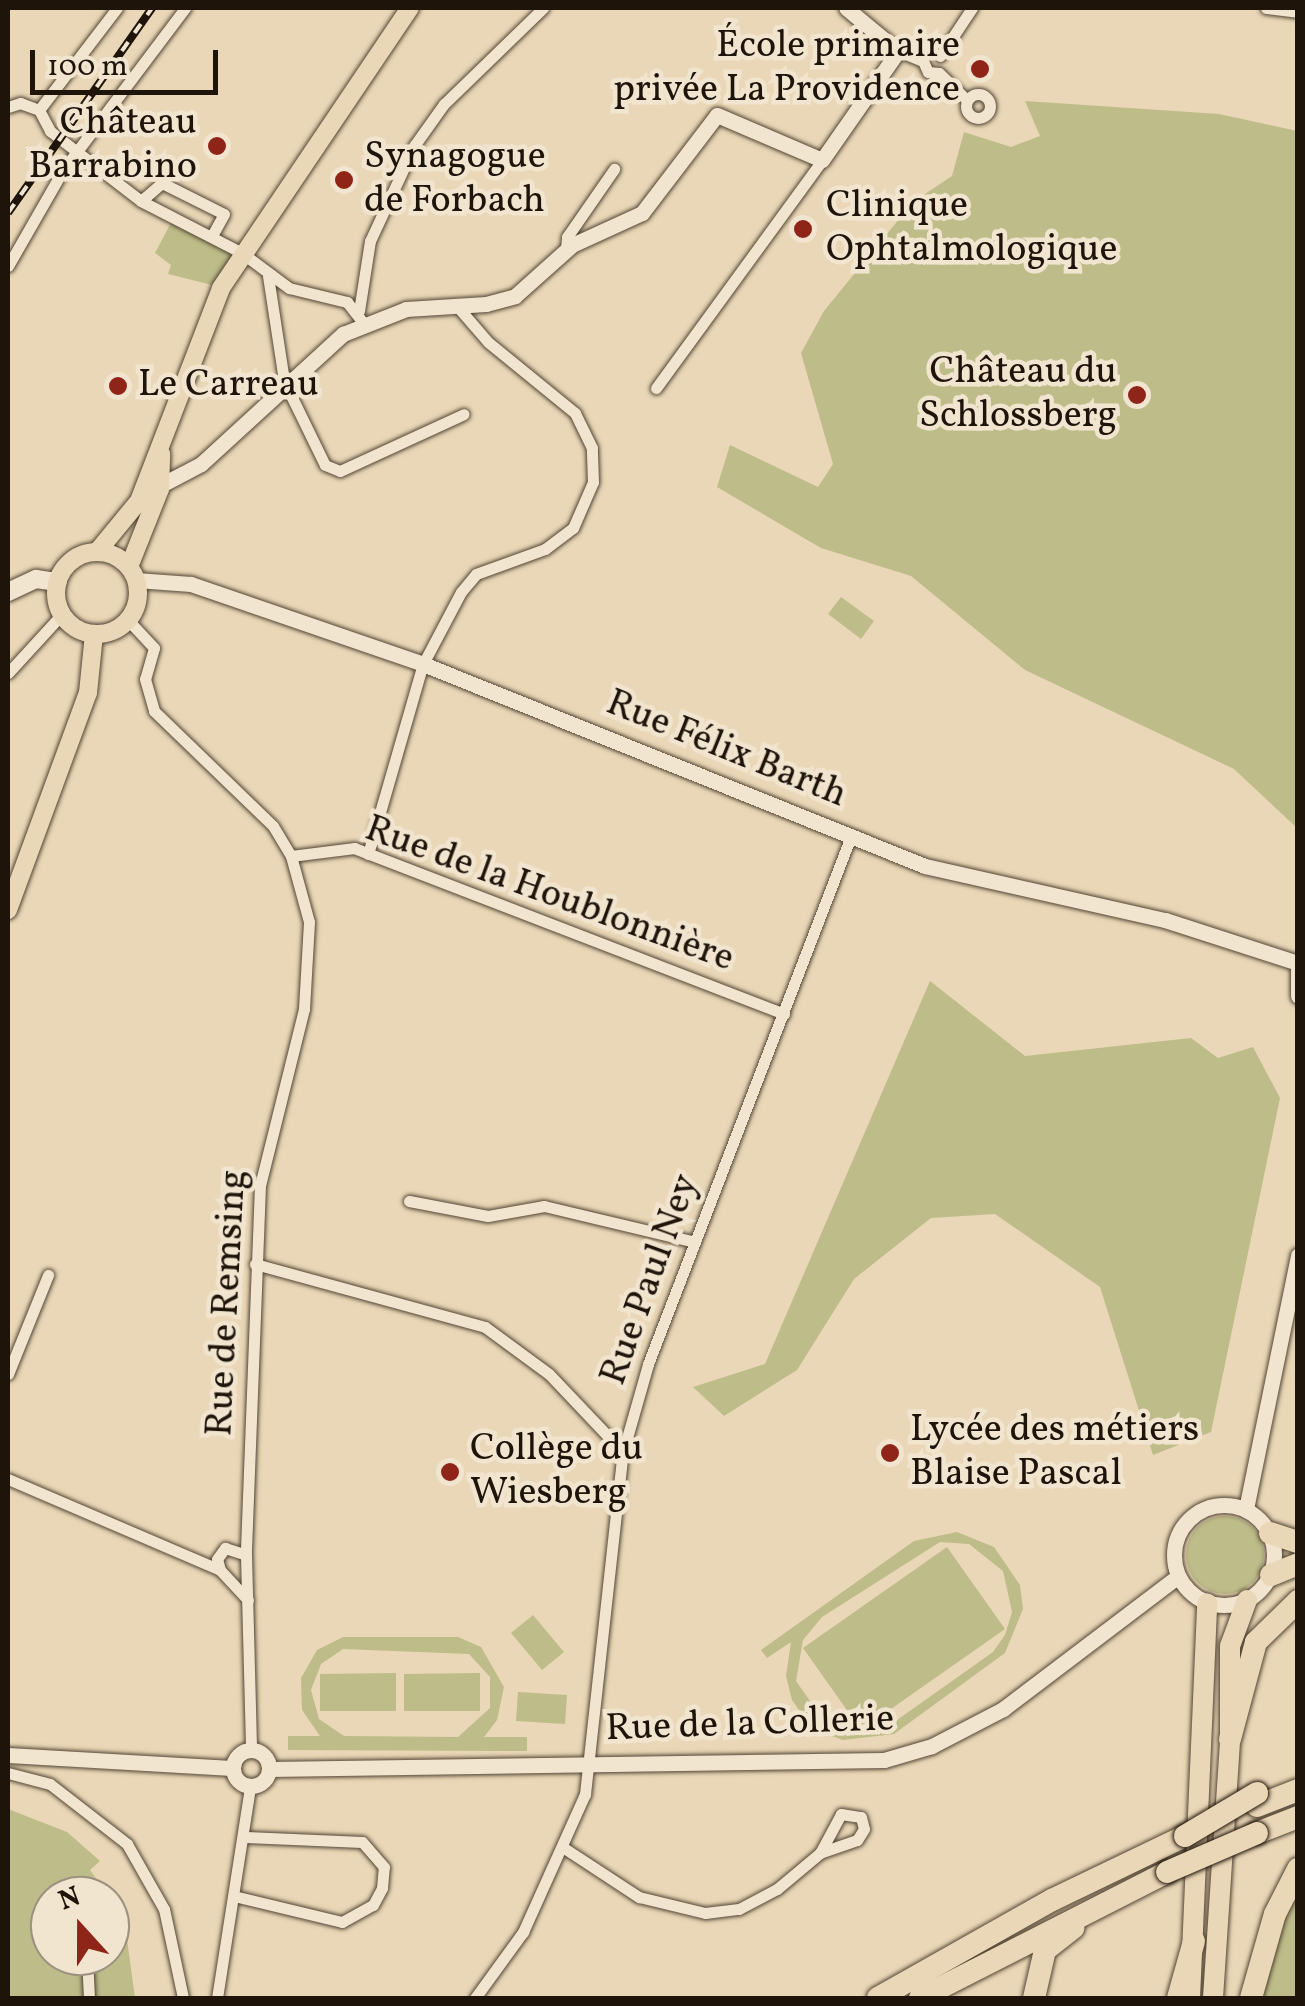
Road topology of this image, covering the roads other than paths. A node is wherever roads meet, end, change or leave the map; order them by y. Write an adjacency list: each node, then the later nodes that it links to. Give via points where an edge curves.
1 (117, 8): 15 (street)
2 (185, 8): 16 (street)
3 (410, 8): 22 (main road)
4 (544, 8): 27 (street, via 444,104 414,146 370,242)
5 (846, 8): 9 (street)
6 (972, 8): 10 (street)
7 (1266, 8): 8 (street)
8 (1298, 12)
9 (898, 52): 11 (street); 17 (street)
10 (940, 56): 11 (street); 12 (street, via 945,65)
11 (923, 60): 12 (street, via 928,72)
12 (939, 74): 13 (street)
13 (967, 100)
14 (8, 108): 15 (street, via 16,103)
15 (39, 110): 16 (street, via 50,130)
16 (80, 150): 19 (street); 23 (street)
17 (822, 160): 21 (street, via 716,115 642,212); 30 (street)
18 (614, 169): 21 (street)
19 (141, 201): 20 (street); 20 (street, via 162,184 224,214)
20 (211, 237): 22 (street)
21 (566, 249): 25 (street, via 515,296)
22 (242, 254): 24 (street); 32 (main road, via 190,356)
23 (8, 266)
24 (268, 276): 27 (street); 29 (street)
25 (486, 304): 26 (street); 28 (street)
26 (452, 305): 27 (street); 28 (street)
27 (361, 318): 29 (street)
28 (480, 328): 41 (street, via 575,413 592,448 593,482 572,528 545,549 476,574)
29 (284, 381): 31 (street, via 325,465 340,470); 33 (street, via 201,464)
30 (656, 388)
31 (464, 414)
32 (162, 438): 33 (main road); 34 (main road, via 133,514)
33 (160, 485): 35 (main road)
34 (98, 552): 35 (main road); 36 (main road, via 75,558)
35 (132, 574): 39 (main road, via 136,606); 41 (street, Rue Félix Barth, via 191,584)
36 (58, 582): 37 (main road, via 36,579); 38 (main road)
37 (8, 592)
38 (62, 614): 40 (main road); 42 (street)
39 (128, 620): 40 (main road); 45 (street, Rue de Remsing, via 154,648 145,680 154,711 257,806)
40 (94, 634): 46 (main road, via 88,694)
41 (422, 664): 43 (street, Rue Félix Barth, via 731,782); 44 (street)
42 (8, 673)
43 (851, 836): 47 (street, Rue Félix Barth, via 926,866 1164,920); 49 (street, Rue Paul Ney)
44 (368, 854): 45 (street, Rue de la Houblonnière, via 354,848); 49 (street, Rue de la Houblonnière)
45 (291, 856): 53 (street, Rue de Remsing, via 312,949 299,1036 264,1156)
46 (8, 910)
47 (1298, 966): 48 (street)
48 (1298, 996)
49 (784, 1014): 51 (street, Rue Paul Ney)
50 (409, 1201): 51 (street, via 488,1216 544,1206)
51 (695, 1242): 56 (street, Rue Paul Ney)
52 (1297, 1260): 58 (street)
53 (255, 1264): 56 (street, via 452,1312 484,1326 549,1374); 59 (street, Rue de Remsing)
54 (48, 1275): 55 (street)
55 (8, 1374)
56 (623, 1452): 75 (street, Rue Paul Ney)
57 (8, 1479): 65 (street)
58 (1246, 1509): 60 (street); 67 (street, via 1216,1505 1189,1519 1174,1546)
59 (249, 1528): 62 (street); 63 (street, Rue de Remsing)
60 (1270, 1532): 61 (highway); 66 (street)
61 (1298, 1542)
62 (235, 1546): 63 (street); 65 (street, via 220,1552)
63 (246, 1561): 65 (street); 68 (street, Rue de Remsing)
64 (1298, 1564): 66 (highway)
65 (226, 1574): 68 (street)
66 (1271, 1575): 69 (street)
67 (1178, 1576): 71 (street); 75 (street, Rue de la Collerie, via 1003,1708 932,1746 870,1761)
68 (248, 1600): 73 (street, Rue de Remsing)
69 (1247, 1600): 71 (street); 72 (highway, via 1233,1622 1230,1646)
70 (1298, 1601): 72 (highway, via 1256,1642)
71 (1207, 1603): 90 (highway)
72 (1230, 1740): 99 (highway)
73 (251, 1750): 76 (street, via 238,1755); 77 (street, via 264,1756)
74 (8, 1755): 76 (street)
75 (591, 1764): 77 (street, Rue de la Collerie); 85 (street, Rue Paul Ney)
76 (232, 1768): 80 (street, via 237,1781)
77 (269, 1769): 80 (street, via 263,1782)
78 (8, 1773): 91 (street, via 50,1784 128,1844 164,1909)
79 (1298, 1777): 82 (highway)
80 (250, 1786): 84 (street)
81 (1298, 1790): 82 (highway)
82 (1257, 1800): 94 (highway, bridge, via 1052,1900)
83 (1298, 1817): 88 (highway, bridge)
84 (246, 1837): 89 (street); 89 (street, via 362,1842 384,1867 382,1888 373,1905 342,1922)
85 (564, 1848): 86 (street, via 639,1897 705,1913 738,1909 777,1890); 93 (street, Rue Paul Ney, via 523,1932)
86 (820, 1853)
87 (1298, 1870): 100 (highway, via 1275,1914)
88 (1118, 1895): 95 (highway); 96 (highway, via 1045,1950)
89 (238, 1896): 92 (street)
90 (1194, 1941): 97 (highway); 98 (highway)
91 (183, 1998)
92 (218, 1998)
93 (475, 1998)
94 (878, 1998)
95 (920, 1998)
96 (1034, 1998)
97 (1178, 1998)
98 (1190, 1998)
99 (1213, 1998)
100 (1251, 1998)

